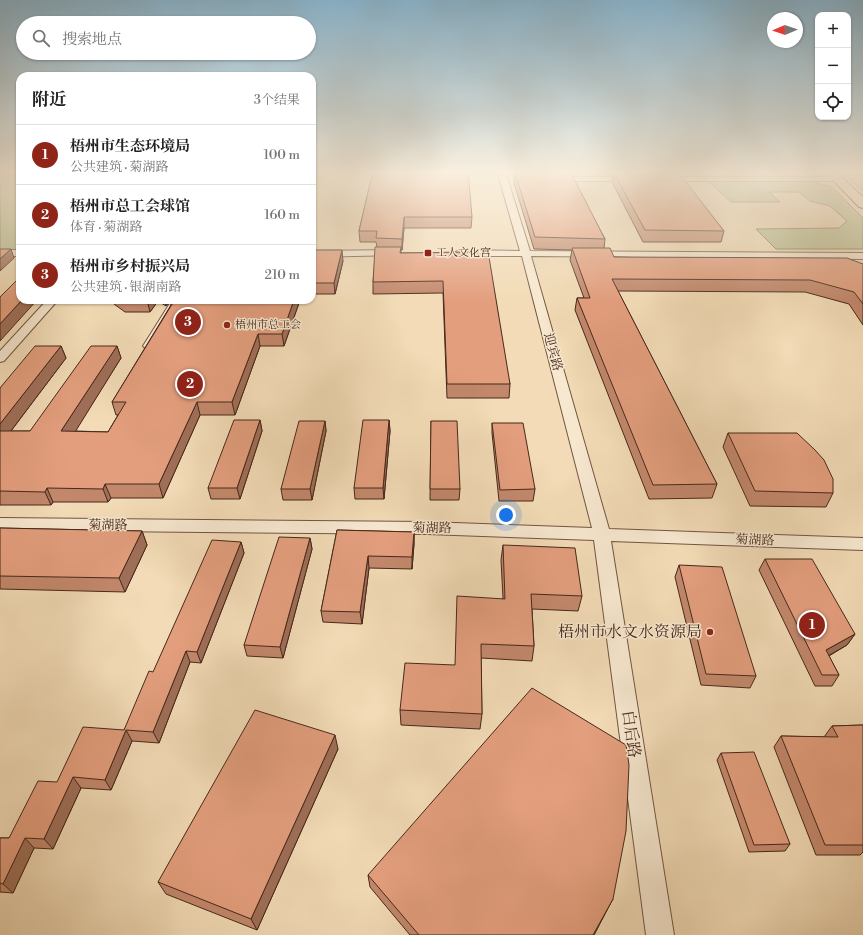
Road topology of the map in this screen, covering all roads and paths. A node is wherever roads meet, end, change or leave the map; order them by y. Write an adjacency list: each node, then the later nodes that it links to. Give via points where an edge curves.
1 (515, 215): 7 (street, 迎宾路)
2 (0, 253): 3 (street)
3 (16, 253)
4 (404, 253): 6 (street)
5 (449, 253): 7 (street)
6 (316, 254)
7 (526, 254): 8 (street); 14 (street, 迎宾路)
8 (863, 256)
9 (49, 304): 12 (street)
10 (172, 304): 11 (lane)
11 (146, 346)
12 (0, 358)
13 (0, 524): 14 (street, 菊湖路, via 412,528)
14 (602, 534): 15 (street, 菊湖路); 16 (street, 白后路)
15 (863, 544)
16 (660, 935)

